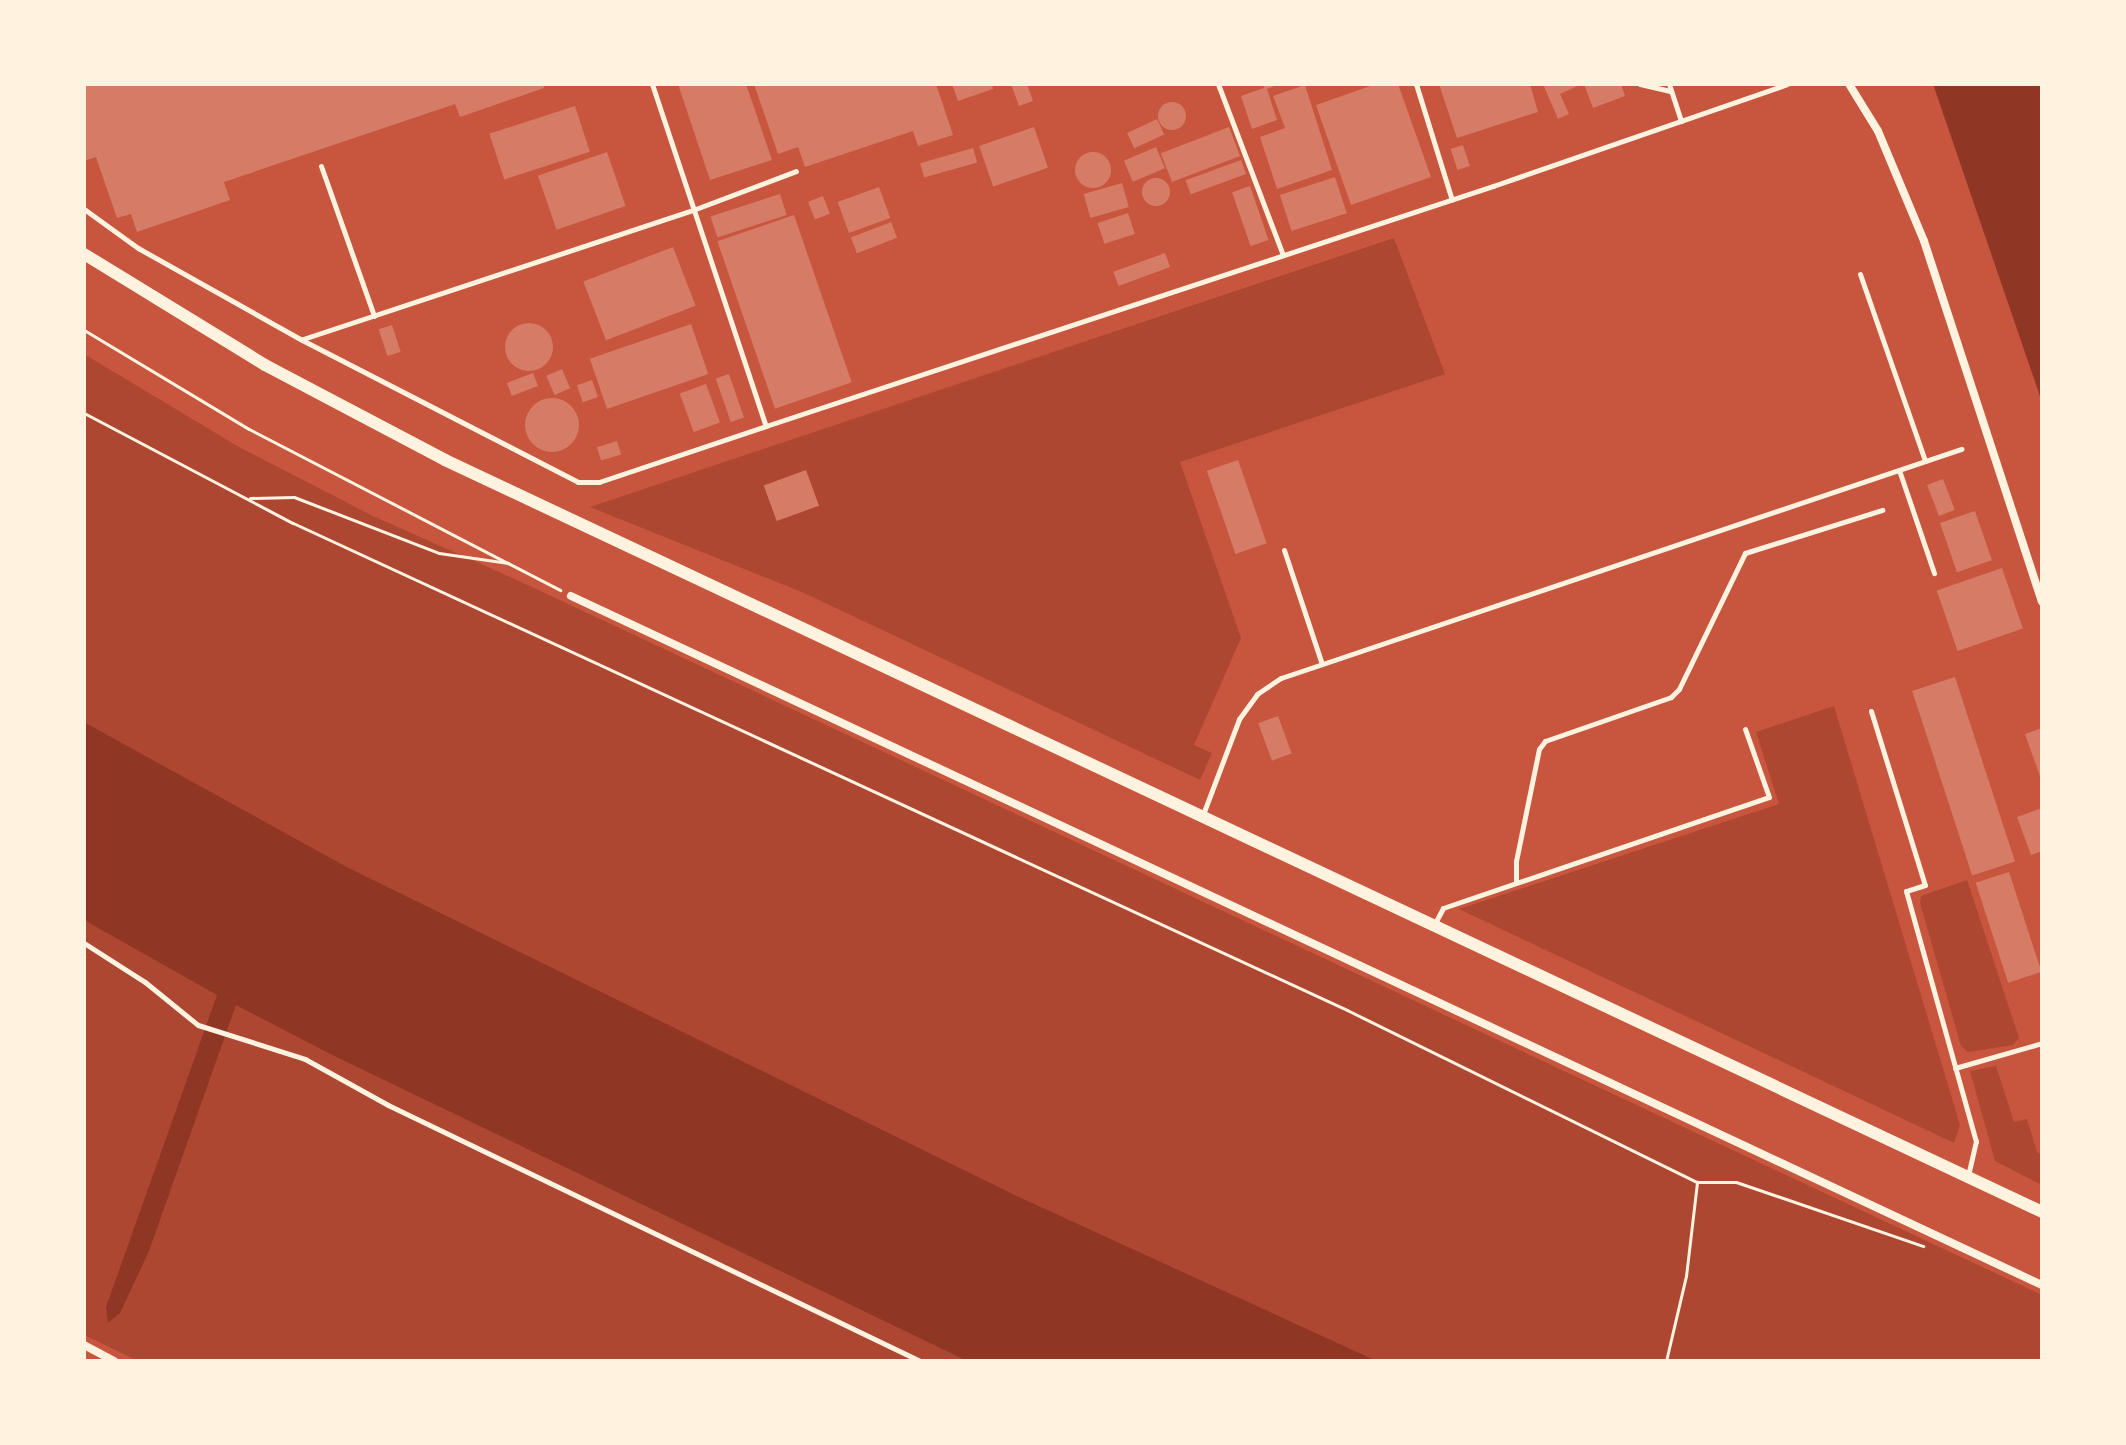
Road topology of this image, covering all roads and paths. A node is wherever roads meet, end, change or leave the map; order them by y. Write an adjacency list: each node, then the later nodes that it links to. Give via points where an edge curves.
1 (652, 84): 13 (lane)
2 (1218, 84): 15 (lane)
3 (1416, 84): 11 (lane)
4 (1640, 84): 7 (lane)
5 (1787, 84): 8 (lane)
6 (1849, 84): 31 (street, via 1878,131 1924,241)
7 (1670, 88): 8 (lane)
8 (1681, 121): 11 (lane)
9 (321, 166): 17 (lane)
10 (796, 171): 13 (lane)
11 (1452, 200): 15 (lane)
12 (84, 209): 19 (lane, via 138,248)
13 (693, 210): 17 (lane); 21 (lane)
14 (84, 254): 35 (street, via 265,365 445,460)
15 (1283, 255): 21 (lane)
16 (1860, 274): 23 (lane)
17 (374, 316): 19 (lane)
18 (84, 330): 28 (path, via 249,429)
19 (302, 340): 21 (lane, via 578,482 599,482)
20 (84, 413): 25 (path)
21 (766, 426)
22 (1961, 449): 23 (lane)
23 (1925, 461): 24 (lane)
24 (1899, 470): 29 (lane); 32 (lane)
25 (246, 498): 28 (path, via 294,497 439,553); 42 (path, via 1347,1010)
26 (1882, 510): 36 (lane, via 1745,553 1671,697 1545,741 1539,749)
27 (1284, 550): 32 (lane)
28 (508, 563): 30 (path)
29 (1934, 573)
30 (571, 596): 45 (street)
31 (2042, 601)
32 (1322, 664): 35 (lane, via 1281,678 1257,694 1239,719)
33 (1871, 711): 40 (lane, via 1925,885 1906,891)
34 (1745, 729): 36 (lane, via 1769,797)
35 (1202, 818): 37 (street)
36 (1516, 882): 37 (lane, via 1443,908)
37 (1434, 926): 41 (street)
38 (84, 943): 48 (lane, via 198,1025 305,1059 388,1105)
39 (2042, 1043): 40 (lane)
40 (1955, 1068): 41 (lane, via 1976,1141)
41 (1968, 1176): 43 (street)
42 (1697, 1182): 44 (path, via 1736,1182); 49 (path, via 1686,1276)
43 (2042, 1212)
44 (1925, 1247)
45 (2042, 1285)
46 (84, 1345): 47 (street)
47 (114, 1361)
48 (920, 1361)
49 (1666, 1361)

